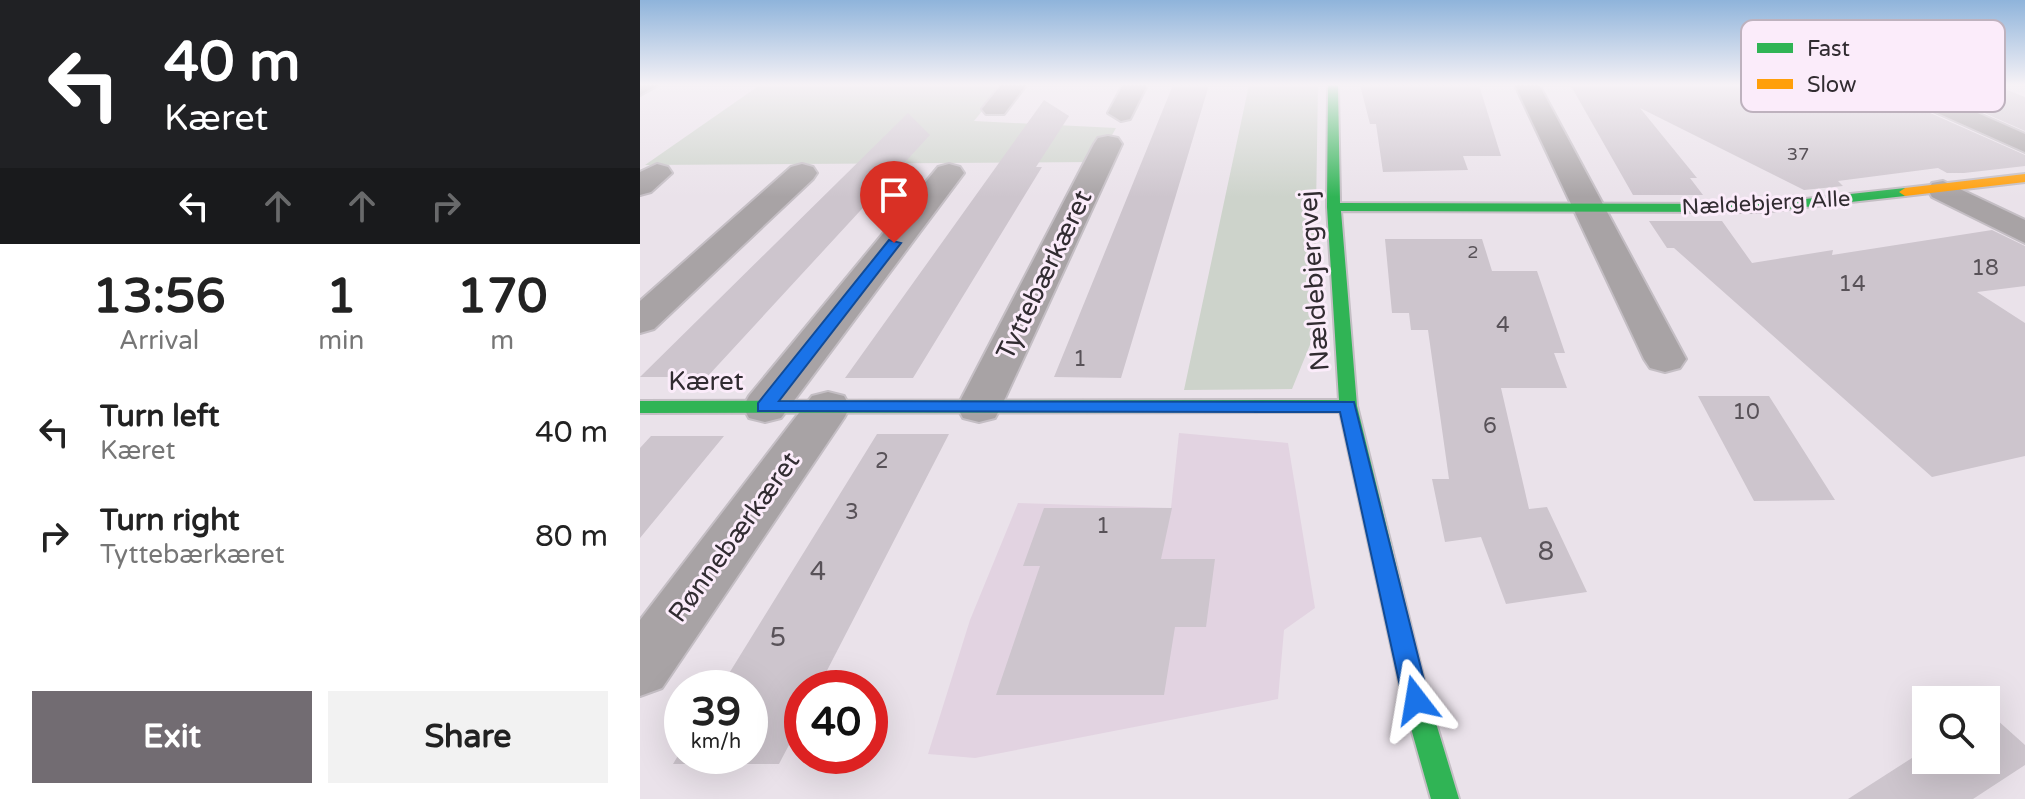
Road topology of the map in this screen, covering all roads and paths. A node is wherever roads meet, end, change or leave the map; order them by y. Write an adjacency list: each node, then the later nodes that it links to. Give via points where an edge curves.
1 (1117, 122): 19 (street, Tyttebærkæret)
2 (1333, 122): 10 (street, Nældebjergvej)
3 (1546, 122): 11 (street)
4 (1977, 122): 5 (street)
5 (2025, 144)
6 (802, 173): 13 (street)
7 (949, 173): 17 (street)
8 (2025, 178): 9 (street, Nældebjerg Alle)
9 (1943, 190): 11 (street, Nældebjerg Alle, via 1761,208); 12 (street)
10 (1334, 207): 11 (street, Nældebjerg Alle); 15 (street, Nældebjergvej)
11 (1589, 207): 14 (street)
12 (2025, 233)
13 (640, 321)
14 (1665, 359)
15 (1348, 406): 19 (street, Kæret); 21 (street, Nældebjergvej, via 1406,658)
16 (640, 407): 17 (street, Kæret)
17 (765, 407): 18 (street, Kæret)
18 (828, 407): 19 (street, Kæret); 20 (street, Rønnebærkæret)
19 (979, 407)
20 (640, 668)
21 (1445, 799)

